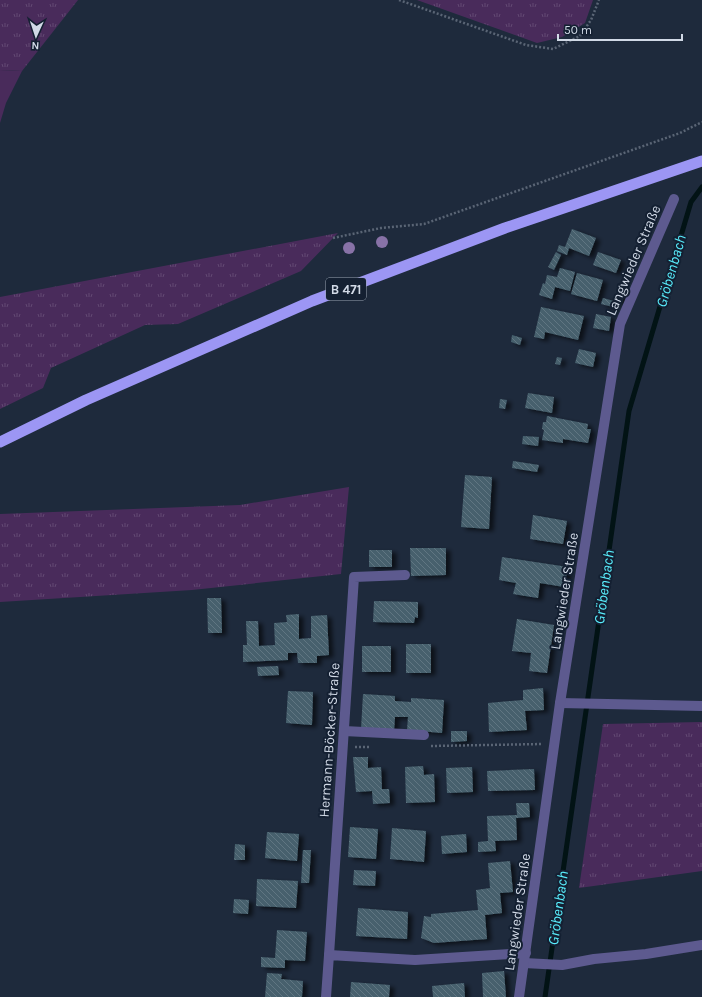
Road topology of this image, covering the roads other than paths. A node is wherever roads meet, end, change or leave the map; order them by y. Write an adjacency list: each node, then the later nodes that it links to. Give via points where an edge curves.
1 (702, 162): 3 (highway, B 471, via 505,228 312,301 86,400)
2 (674, 199): 5 (street, Langwieder Straße, via 620,324)
3 (0, 442)
4 (405, 575): 7 (street, Hermann-Böcker-Straße, via 354,577)
5 (560, 703): 6 (street); 11 (street, Langwieder Straße)
6 (702, 706)
7 (344, 732): 8 (street); 10 (street, Hermann-Böcker-Straße)
8 (424, 735)
9 (702, 946): 11 (street, via 594,958 562,965 538,964)
10 (328, 955): 11 (street, via 415,960); 12 (street, Hermann-Böcker-Straße)
11 (525, 958): 13 (street, Langwieder Straße)
12 (326, 997)
13 (519, 997)

